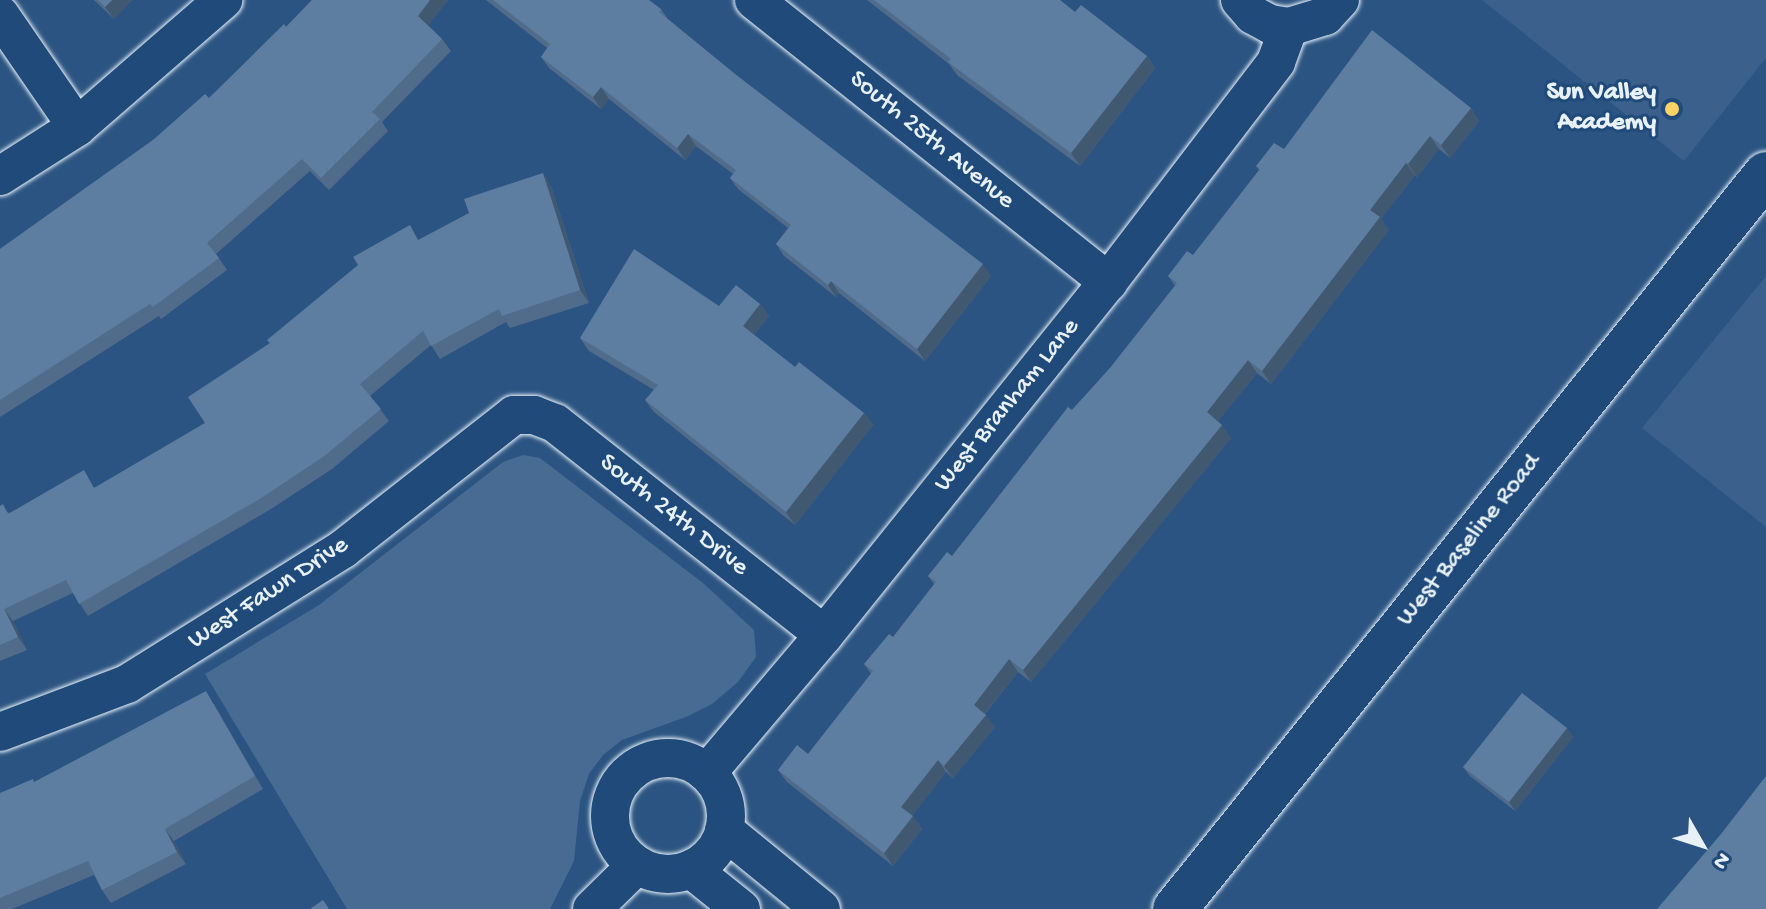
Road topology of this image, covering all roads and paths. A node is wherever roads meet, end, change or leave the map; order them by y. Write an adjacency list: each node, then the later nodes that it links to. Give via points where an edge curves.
1 (223, 0): 7 (street)
2 (754, 0): 10 (street, South 25th Avenue)
3 (1240, 0): 6 (street, via 1253,15)
4 (1340, 0): 6 (street, via 1325,16)
5 (0, 15): 7 (street)
6 (1289, 27): 10 (street, West Branham Lane, via 1276,62)
7 (77, 127): 9 (street)
8 (1766, 174): 21 (main road, West Baseline Road)
9 (0, 176)
10 (1108, 282): 12 (street, West Branham Lane)
11 (514, 415): 12 (street, South 24th Drive, via 555,423); 13 (street, West Fawn Drive, via 343,549 127,684)
12 (824, 635): 14 (street, West Branham Lane)
13 (0, 732)
14 (707, 773): 15 (street, via 724,800); 16 (street, via 683,760 654,759 622,780 612,797 611,826 622,853)
15 (724, 830): 17 (street, via 712,853); 20 (street)
16 (637, 865): 17 (street, via 673,874); 18 (street)
17 (691, 869): 19 (street)
18 (592, 909)
19 (741, 909)
20 (821, 909)
21 (1175, 909)

